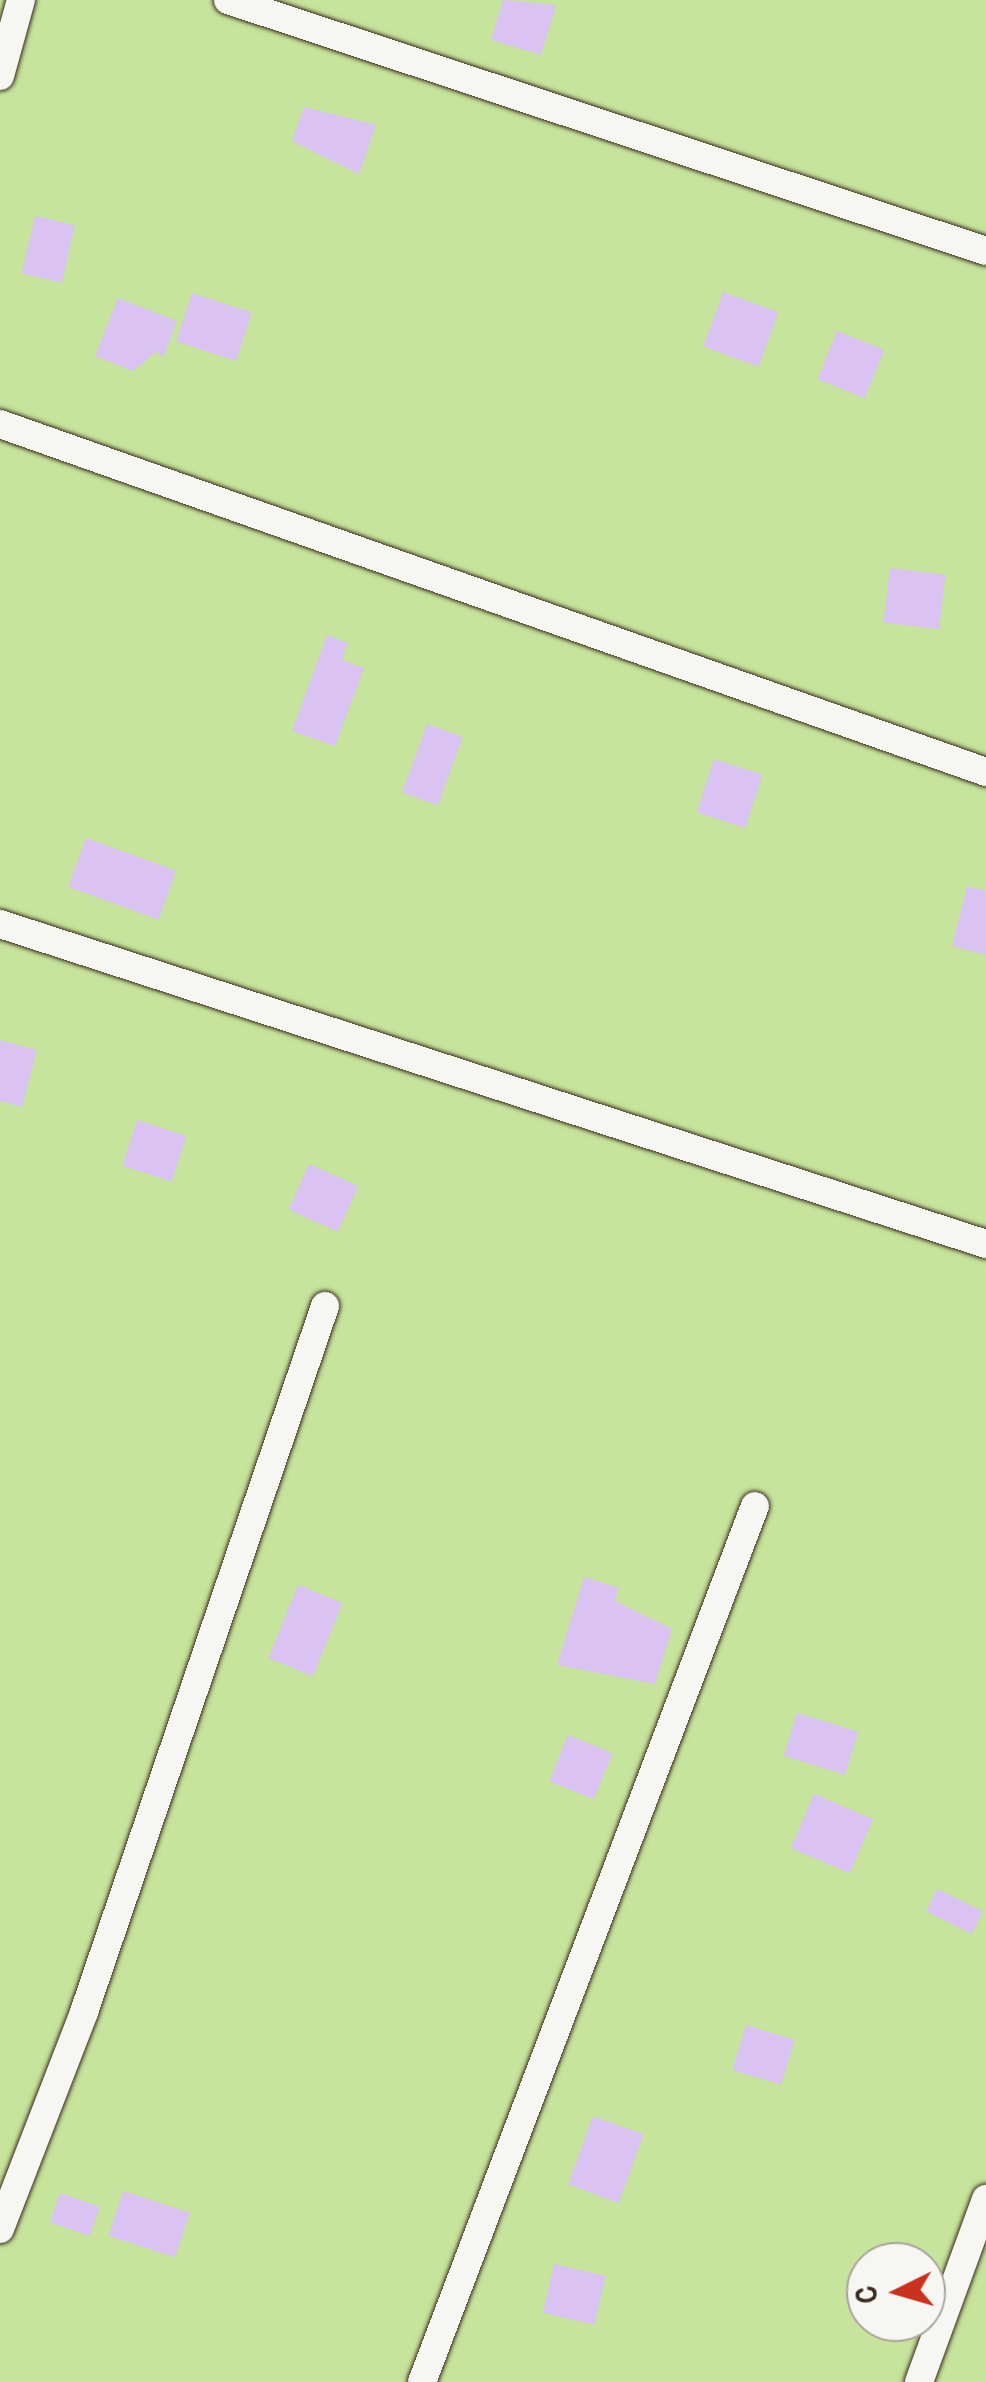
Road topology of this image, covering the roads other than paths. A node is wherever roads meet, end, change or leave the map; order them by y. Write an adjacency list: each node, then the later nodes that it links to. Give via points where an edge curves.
1 (21, 0): 3 (street)
2 (228, 0): 4 (street)
3 (0, 76)
4 (986, 252)
5 (0, 424): 6 (street)
6 (986, 772)
7 (0, 924): 8 (street)
8 (986, 1244)
9 (324, 1306): 12 (street, via 84,2012)
10 (754, 1506): 13 (street)
11 (986, 2199): 14 (street)
12 (0, 2229)
13 (422, 2382)
14 (919, 2382)

